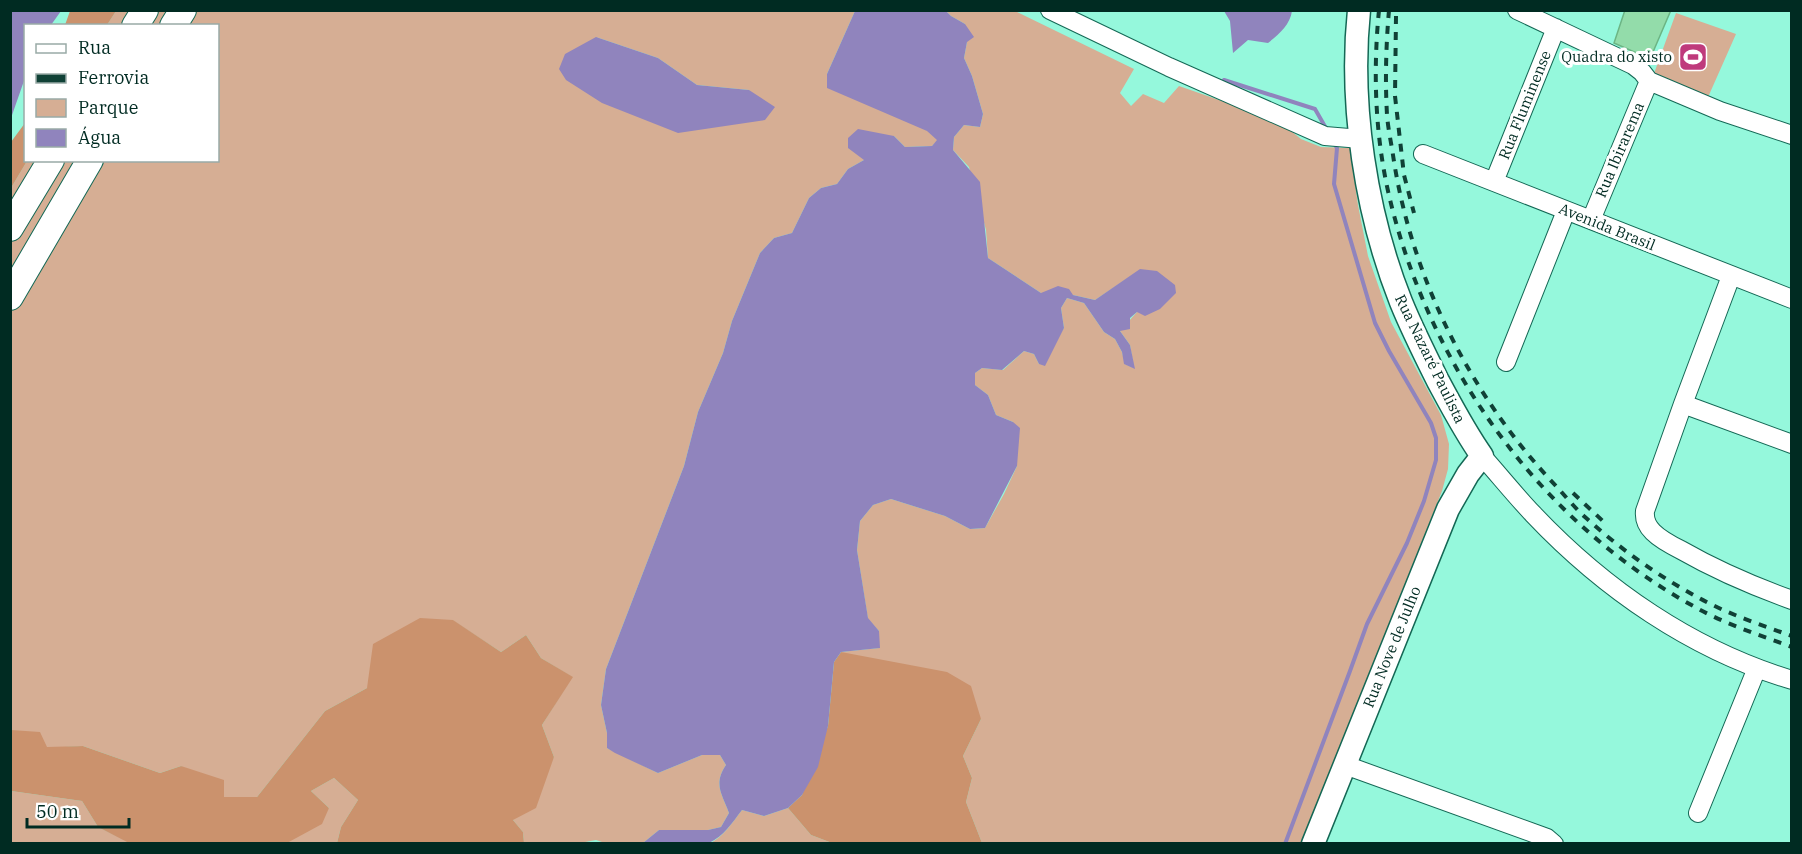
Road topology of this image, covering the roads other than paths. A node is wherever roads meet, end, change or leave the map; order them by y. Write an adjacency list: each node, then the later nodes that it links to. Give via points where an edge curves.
1 (145, 10): 6 (highway)
2 (183, 10): 7 (highway)
3 (1050, 10): 11 (street, via 1325,136)
4 (1359, 10): 11 (main road, Rua Nazaré Paulista)
5 (1517, 10): 8 (street)
6 (136, 24)
7 (174, 24)
8 (1556, 28): 9 (street, via 1634,65); 15 (street, Rua Fluminense)
9 (1649, 81): 10 (street); 17 (street, Rua Ibirarema)
10 (1791, 135)
11 (1353, 139): 25 (main road, Rua Nazaré Paulista, via 1401,303 1463,428)
12 (1423, 154): 15 (street, Avenida Brasil)
13 (50, 162): 18 (highway)
14 (89, 162): 20 (highway)
15 (1494, 182): 16 (street, Avenida Brasil)
16 (1566, 211): 17 (street, Avenida Brasil); 22 (street)
17 (1591, 220): 19 (street, Avenida Brasil)
18 (10, 228)
19 (1731, 276): 21 (street, Avenida Brasil); 23 (street)
20 (10, 297)
21 (1791, 299)
22 (1506, 362)
23 (1683, 404): 24 (street); 26 (street, via 1644,518 1663,540 1751,585)
24 (1791, 444)
25 (1482, 456): 27 (street, via 1567,548 1635,603 1692,639); 29 (main road, Rua Nove de Julho, via 1448,510)
26 (1791, 600)
27 (1757, 668): 28 (street); 30 (street)
28 (1791, 680)
29 (1345, 765): 31 (main road, Rua Nove de Julho); 32 (street)
30 (1698, 813)
31 (1313, 843)
32 (1554, 843)

